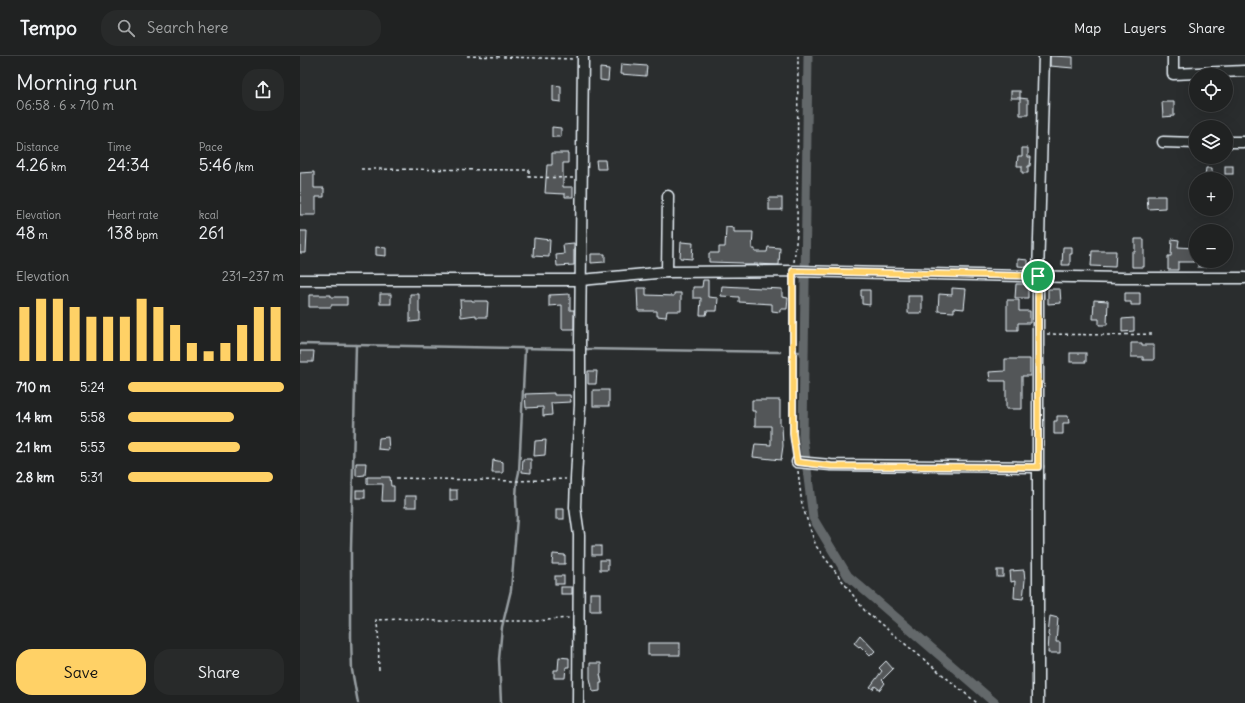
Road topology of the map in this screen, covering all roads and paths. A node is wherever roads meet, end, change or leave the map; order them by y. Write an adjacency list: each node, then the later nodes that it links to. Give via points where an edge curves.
1 (467, 56): 5 (path)
2 (798, 56): 14 (path, via 797,233)
3 (1044, 56): 16 (street)
4 (1173, 56): 6 (street, via 1173,74)
5 (583, 58): 12 (street)
6 (1245, 71)
7 (1163, 142): 10 (street)
8 (1233, 142): 9 (street)
9 (1245, 142)
10 (1189, 143)
11 (361, 169): 12 (path, via 529,170 529,177)
12 (582, 178): 19 (street)
13 (668, 196): 15 (street)
14 (793, 271): 15 (street); 16 (street); 22 (path, via 793,434)
15 (667, 272): 19 (street)
16 (1038, 276): 17 (street); 20 (street)
17 (1245, 278)
18 (300, 280): 19 (street)
19 (581, 280): 25 (street, via 580,405)
20 (1038, 334): 21 (path); 23 (street)
21 (1152, 334)
22 (797, 462): 23 (street, via 831,466); 29 (path, via 802,505 816,546 865,611)
23 (1038, 467): 30 (street)
24 (396, 478): 25 (path, via 517,481)
25 (576, 479): 26 (street)
26 (579, 616): 27 (path, via 536,621 376,620 379,633); 28 (street)
27 (379, 670)
28 (578, 703)
29 (977, 703)
30 (1038, 703)

